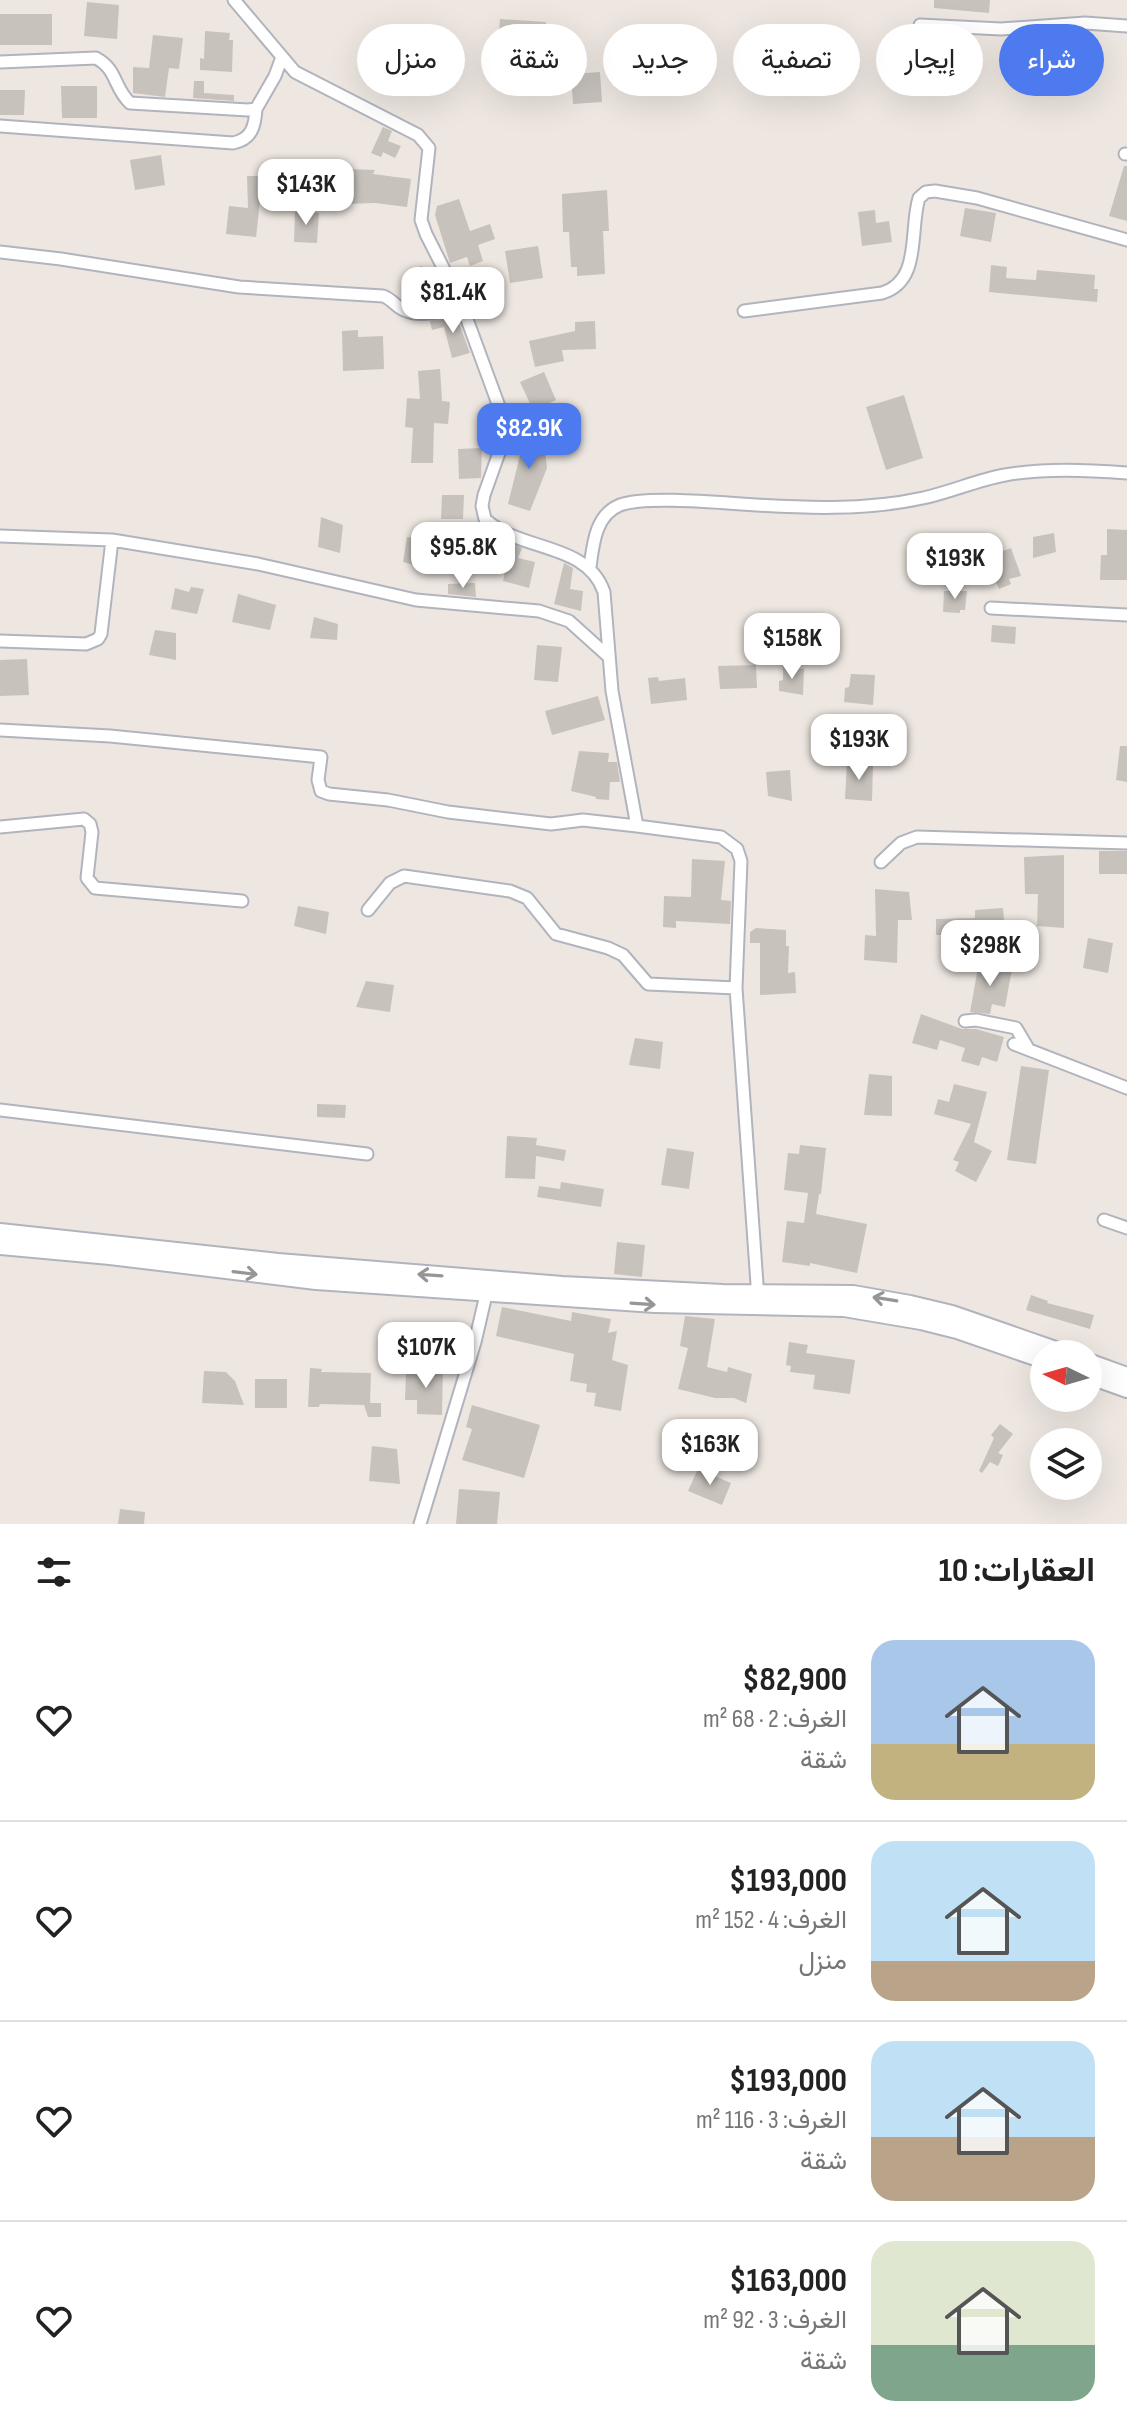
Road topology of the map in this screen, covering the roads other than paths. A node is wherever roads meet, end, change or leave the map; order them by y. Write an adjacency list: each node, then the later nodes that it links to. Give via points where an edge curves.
1 (234, 0): 4 (street)
2 (1127, 26): 3 (street)
3 (983, 28)
4 (282, 57): 6 (street); 10 (street, via 295,72 424,140 430,156 421,220)
5 (0, 62): 6 (street, via 96,58 109,66 130,103)
6 (256, 109): 7 (street, via 253,130 233,143)
7 (0, 126)
8 (1127, 240): 11 (street, via 977,198 931,191 919,198 908,268 895,288)
9 (0, 252): 10 (street, via 239,287 383,296 405,311 444,311)
10 (461, 303): 15 (street, via 504,420 484,495 485,519 510,535)
11 (744, 311)
12 (1127, 473): 15 (street, via 1007,475 923,498 867,506 623,504 599,524)
13 (0, 536): 14 (street)
14 (112, 540): 18 (street, via 98,639 86,644); 19 (street, via 258,564 416,600 539,611 569,621)
15 (590, 567): 19 (street, via 604,592)
16 (991, 608): 17 (street)
17 (1127, 615)
18 (0, 641)
19 (609, 657): 21 (street)
20 (0, 730): 21 (street, via 321,757 319,786 329,794 551,824 583,820)
21 (637, 826): 27 (street, via 721,837 737,849 741,861)
22 (0, 827): 25 (street, via 84,819 92,832 87,878 95,888)
23 (1127, 843): 24 (street, via 917,837 901,843)
24 (881, 862)
25 (242, 901)
26 (368, 910): 27 (street, via 390,883 404,876 510,891 532,903 556,934 623,955 648,984)
27 (736, 988): 39 (street)
28 (965, 1021): 30 (street, via 1016,1028)
29 (1014, 1044): 30 (street)
30 (1030, 1051): 31 (street)
31 (1127, 1088)
32 (0, 1110): 33 (street)
33 (367, 1154)
34 (1104, 1220): 35 (street)
35 (1127, 1228)
36 (0, 1232): 38 (main road, one-way to 36)
37 (0, 1246): 38 (main road, one-way to 38, via 316,1281)
38 (488, 1286): 39 (main road, via 562,1285); 46 (street)
39 (758, 1300): 40 (main road, one-way to 39, via 910,1304 853,1294); 41 (main road, via 892,1315)
40 (1030, 1341)
41 (1030, 1355)
42 (1102, 1367): 43 (main road)
43 (1127, 1376)
44 (1102, 1380): 45 (main road)
45 (1127, 1389)
46 (420, 1524)

